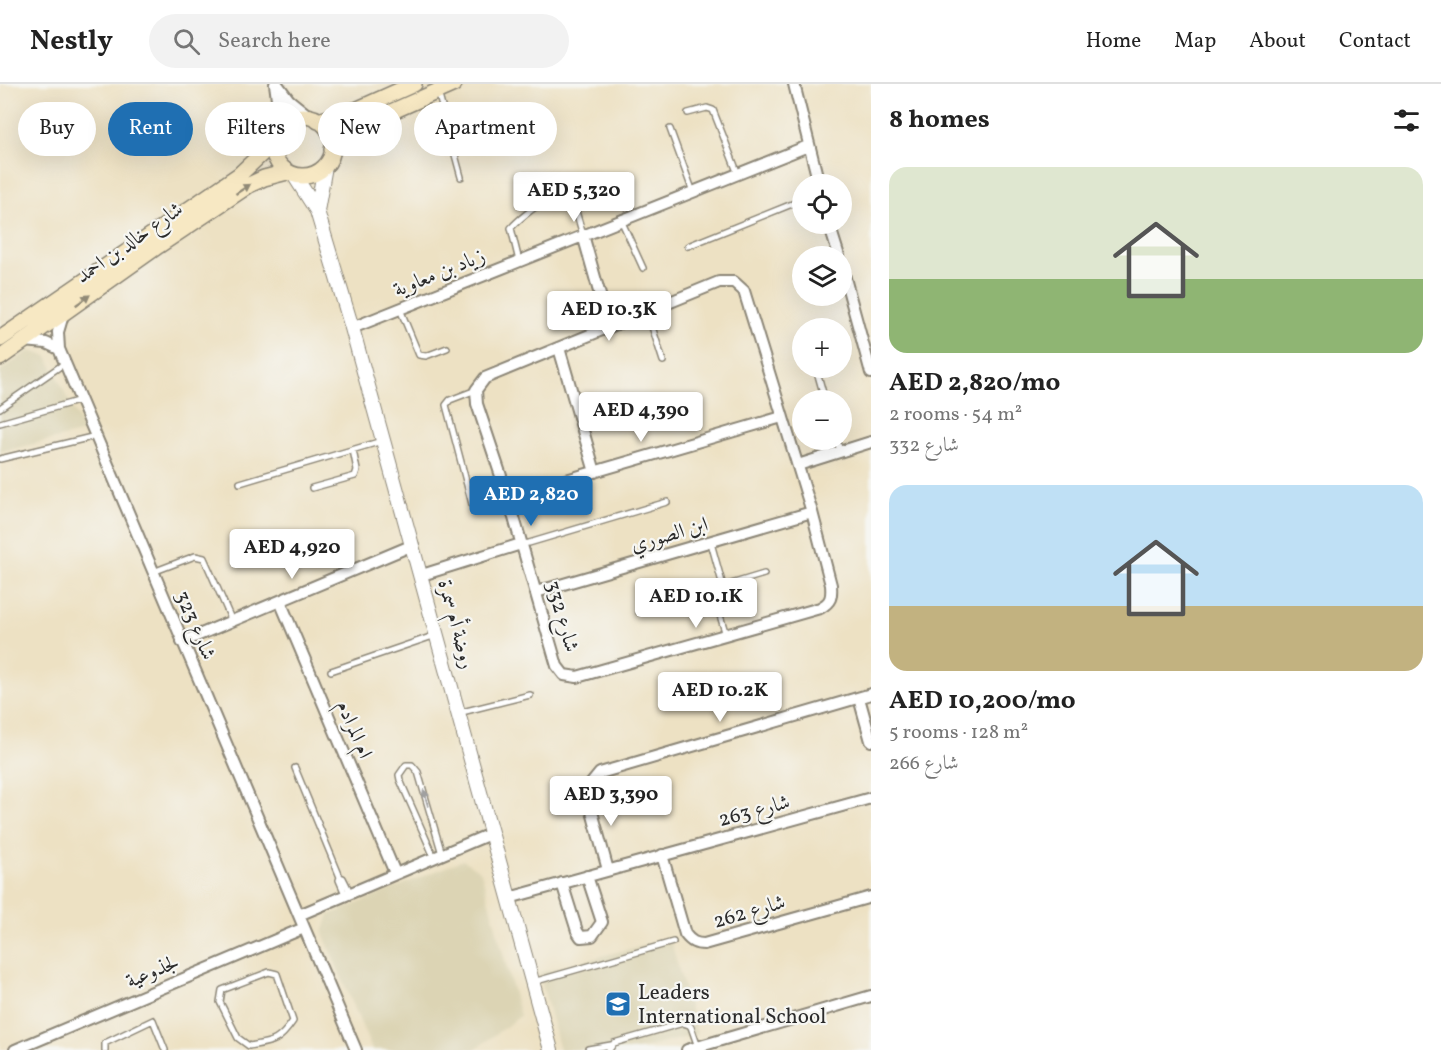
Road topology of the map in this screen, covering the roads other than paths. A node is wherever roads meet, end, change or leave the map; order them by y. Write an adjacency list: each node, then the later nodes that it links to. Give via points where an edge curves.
1 (276, 84): 6 (street); 10 (street)
2 (414, 84): 10 (main road, via 358,109)
3 (454, 84): 5 (main road)
4 (794, 84): 13 (street)
5 (438, 90): 7 (main road); 21 (lane)
6 (278, 102)
7 (402, 106)
8 (688, 113): 19 (lane, via 713,110)
9 (306, 117): 10 (main road)
10 (314, 119): 11 (main road)
11 (318, 122)
12 (670, 129): 22 (lane)
13 (808, 146): 19 (street, زياد بن معاوية); 20 (street)
14 (257, 156): 36 (main road, شارع خالد بن احمد, via 239,175)
15 (276, 156): 18 (main road)
16 (330, 156): 17 (main road)
17 (325, 166): 18 (main road, via 311,175); 24 (street, روضة أم سمرة)
18 (291, 173): 24 (street, روضة أم سمرة); 33 (main road, شارع خالد بن احمد, one-way to 18, via 249,185)
19 (738, 174): 22 (street, زياد بن معاوية)
20 (816, 174)
21 (461, 177)
22 (693, 192): 25 (street, زياد بن معاوية)
23 (792, 204): 27 (lane)
24 (317, 211): 35 (street, روضة أم سمرة)
25 (621, 220): 26 (street, زياد بن معاوية); 29 (lane)
26 (583, 235): 28 (street, زياد بن معاوية); 28 (lane, via 567,181 538,191 542,203 511,228); 34 (street)
27 (688, 246)
28 (519, 261): 31 (street, زياد بن معاوية)
29 (643, 268)
30 (852, 304): 44 (street)
31 (400, 308): 35 (street, زياد بن معاوية); 38 (lane, via 419,355)
32 (647, 311): 34 (street, شارع 332); 42 (lane); 48 (street, شارع 332, via 719,282 740,285)
33 (63, 315): 37 (main road, شارع خالد بن احمد); 40 (street, شارع 323)
34 (609, 327): 39 (street, شارع 332)
35 (352, 328): 51 (street, روضة أم سمرة)
36 (0, 339)
37 (24, 341): 40 (street); 41 (main road, شارع خالد بن احمد)
38 (447, 348)
39 (559, 348): 45 (street, شارع 332, via 485,378); 57 (street)
40 (59, 349): 43 (street, شارع 323)
41 (0, 358)
42 (663, 361)
43 (65, 363): 46 (street, شارع 323); 47 (lane)
44 (871, 373)
45 (476, 390): 60 (street, شارع 332, via 477,404); 62 (lane, via 446,405)
46 (81, 400): 49 (lane); 50 (street, شارع 323)
47 (0, 408)
48 (782, 417): 56 (street, شارع 332); 57 (street)
49 (0, 423)
50 (96, 436): 55 (lane); 67 (street, شارع 323)
51 (384, 441): 53 (lane); 66 (street, روضة أم سمرة)
52 (871, 442): 54 (street)
53 (353, 450): 58 (lane); 59 (lane, via 355,476)
54 (841, 452): 56 (street)
55 (0, 459)
56 (798, 465): 63 (street, شارع 332)
57 (595, 472): 60 (street)
58 (240, 483)
59 (312, 488)
60 (508, 497): 65 (street, شارع 332)
61 (667, 502): 65 (lane)
62 (471, 504)
63 (812, 512): 64 (street, ابن الصوري); 77 (street, شارع 332, via 831,585 828,604)
64 (711, 543): 70 (lane); 72 (street, ابن الصوري)
65 (521, 544): 69 (street); 72 (street, شارع 332)
66 (413, 545): 69 (street, روضة أم سمرة); 73 (street)
67 (153, 572): 75 (lane, via 195,556 204,558); 78 (street, شارع 323)
68 (764, 574): 70 (lane)
69 (422, 575): 76 (street, روضة أم سمرة)
70 (723, 586): 71 (lane)
71 (712, 589): 74 (lane); 77 (lane)
72 (536, 592): 77 (street, شارع 332, via 557,666 564,675 572,677)
73 (280, 601): 75 (street); 91 (street, ام المرادم)
74 (639, 612)
75 (232, 621): 78 (street)
76 (438, 635): 79 (lane); 83 (street, روضة أم سمرة)
77 (726, 635)
78 (182, 642): 97 (street, شارع 323)
79 (331, 671)
80 (871, 694): 82 (street)
81 (530, 695): 83 (lane)
82 (859, 698): 84 (street); 90 (street, via 600,773 591,784 588,797)
83 (458, 713): 87 (street, روضة أم سمرة)
84 (871, 741)
85 (295, 768): 94 (lane, via 339,880)
86 (871, 798): 88 (street, شارع 263)
87 (490, 834): 89 (street); 96 (street, روضة أم سمرة)
88 (662, 855): 90 (street, شارع 263); 95 (street, شارع 262, via 685,934 698,944)
89 (438, 856): 89 (lane, one-way to 89, via 418,772 412,765 406,765 400,780); 91 (street)
90 (608, 870): 92 (street, شارع 263)
91 (395, 873): 94 (street)
92 (587, 876): 93 (street, شارع 263); 93 (street, via 602,922 592,936 581,937 577,931)
93 (562, 883): 96 (street, شارع 263)
94 (348, 893): 97 (street)
95 (871, 897)
96 (509, 898): 100 (street, روضة أم سمرة)
97 (299, 915): 98 (street, شارع 323)
98 (304, 928): 106 (street, لجذوعية); 110 (street, شارع 323)
99 (673, 942): 100 (lane)
100 (533, 982): 111 (street, روضة أم سمرة)
101 (871, 996): 104 (street)
102 (273, 1042): 102 (lane, via 293,1021 277,974 269,972 222,990 220,1002 238,1038 249,1046); 109 (lane)
103 (610, 1047): 104 (lane, via 686,1023 691,1028); 105 (lane)
104 (693, 1048)
105 (588, 1049)
106 (15, 1050)
107 (105, 1050): 108 (lane, via 105,1043 153,1020)
108 (165, 1050)
109 (277, 1050)
110 (356, 1050)
111 (551, 1050)

